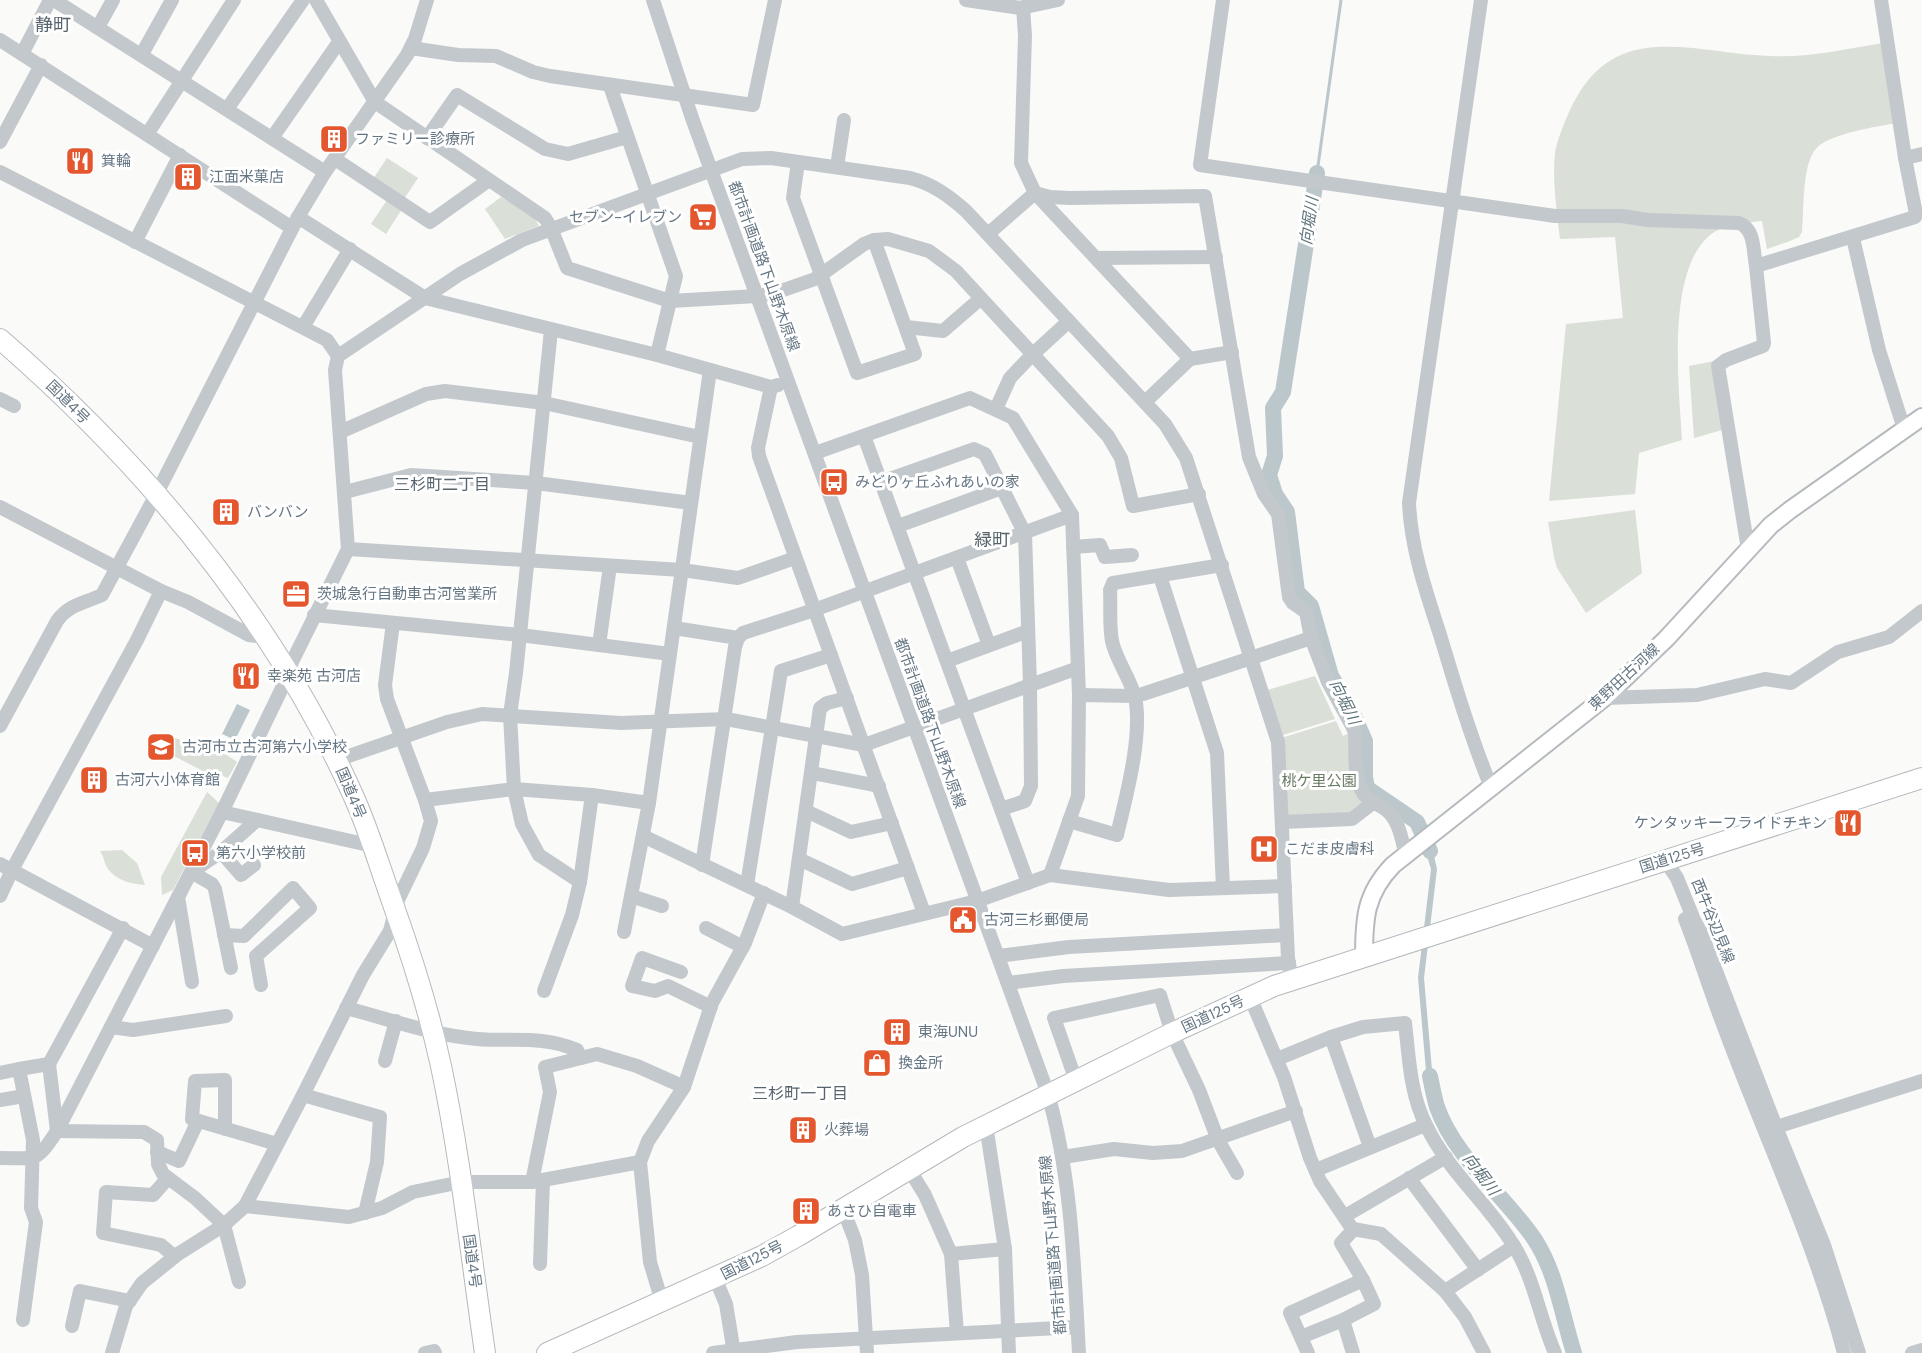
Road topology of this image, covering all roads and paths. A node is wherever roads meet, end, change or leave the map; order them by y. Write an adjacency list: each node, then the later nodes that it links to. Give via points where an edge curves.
1 (52, 0): 16 (street); 20 (street)
2 (112, 0): 16 (street)
3 (172, 0): 21 (street)
4 (234, 0): 23 (street)
5 (303, 0): 27 (street)
6 (316, 0): 18 (street)
7 (428, 0): 19 (street)
8 (653, 0): 25 (street, 都市計画道路下山野木原線)
9 (776, 0): 25 (street, via 753,105)
10 (966, 0): 15 (street)
11 (1058, 0): 15 (street)
12 (1223, 0): 46 (street, via 1200,165)
13 (1481, 0): 46 (street)
14 (1881, 0): 36 (street)
15 (1023, 7): 45 (street, via 1021,163)
16 (98, 27): 21 (street)
17 (0, 40): 20 (street)
18 (339, 42): 26 (street); 31 (street)
19 (411, 48): 24 (street, via 496,56 533,72); 26 (street)
20 (22, 54): 22 (street)
21 (142, 54): 23 (street)
22 (41, 65): 29 (street); 33 (street)
23 (182, 81): 27 (street); 29 (street)
24 (610, 86): 25 (street); 30 (street)
25 (684, 94): 40 (street, 都市計画道路下山野木原線)
26 (375, 102): 32 (street); 37 (street)
27 (227, 109): 31 (street)
28 (844, 120): 39 (street)
29 (148, 134): 35 (street)
30 (627, 137): 32 (street, via 568,154 545,149 457,95); 44 (street)
31 (272, 138): 42 (street)
32 (427, 138): 43 (street)
33 (0, 142)
34 (1922, 154): 36 (street)
35 (180, 155): 47 (street); 52 (street)
36 (1905, 158): 50 (street, via 1916,217)
37 (334, 159): 42 (street); 43 (street, via 430,222)
38 (798, 162): 39 (street); 40 (street, via 755,157); 57 (street, via 793,198)
39 (837, 167): 49 (street, via 931,185 966,211)
40 (711, 169): 44 (street); 58 (street, 都市計画道路下山野木原線)
41 (0, 172): 52 (street)
42 (325, 172): 47 (street)
43 (489, 180): 48 (street, via 535,210)
44 (647, 192): 48 (street); 61 (street, via 676,276)
45 (1035, 193): 49 (street); 54 (street, via 1070,198 1205,196); 55 (street)
46 (1452, 201): 56 (street, via 1555,216 1739,223 1750,231); 151 (street, via 1409,503 1410,523 1427,594)
47 (295, 222): 53 (street); 62 (street)
48 (551, 228): 59 (street, via 494,254); 61 (street, via 567,268)
49 (988, 234): 63 (street)
50 (1853, 238): 56 (street); 82 (street, via 1881,359)
51 (874, 240): 57 (street); 60 (street, via 888,239 929,251 956,271); 65 (street)
52 (135, 242): 62 (street)
53 (350, 249): 59 (street); 64 (street)
54 (1216, 257): 55 (street); 68 (street)
55 (1097, 258): 72 (street)
56 (1756, 266): 100 (street, via 1764,344 1718,366)
57 (820, 276): 58 (street); 65 (street, via 857,373 915,354)
58 (757, 296): 61 (street); 74 (street, 都市計画道路下山野木原線)
59 (425, 298): 66 (street); 71 (street)
60 (980, 299): 65 (street, via 943,331); 70 (street)
61 (670, 301): 69 (street)
62 (254, 303): 64 (street); 91 (street)
63 (1069, 321): 70 (street); 77 (street)
64 (303, 327): 71 (street, via 327,340)
65 (906, 327)
66 (551, 330): 69 (street); 78 (street)
67 (0, 339): 91 (highway, 国道4号, via 56,388)
68 (1232, 352): 72 (street); 122 (street, via 1249,457 1264,494 1278,514 1289,597 1306,612)
69 (657, 355): 73 (street)
70 (1032, 355): 80 (street, via 1010,378); 92 (street, via 1108,436 1124,468 1133,506)
71 (338, 356): 83 (street, via 335,370)
72 (1190, 359): 77 (street)
73 (710, 369): 75 (street); 85 (street)
74 (789, 382): 75 (street); 86 (street, 都市計画道路下山野木原線)
75 (771, 387): 102 (street, via 758,448)
76 (0, 399): 79 (street)
77 (1145, 402): 92 (street, via 1180,447)
78 (544, 403): 83 (street, via 445,391 426,394); 85 (street); 88 (street)
79 (14, 406)
80 (996, 409): 84 (street, via 970,398); 95 (street, via 1013,418)
81 (1922, 417): 82 (main road, 東野田古河線)
82 (1904, 429): 100 (main road, 東野田古河線, via 1790,510)
83 (340, 432): 90 (street)
84 (864, 436): 86 (street); 87 (street)
85 (700, 437): 93 (street)
86 (815, 453): 112 (street, 都市計画道路下山野木原線)
87 (881, 482): 89 (street, via 974,449 985,454); 96 (street)
88 (536, 483): 90 (street, via 411,475); 93 (street); 104 (street)
89 (1002, 488): 96 (street); 97 (street)
90 (345, 492): 99 (street)
91 (157, 493): 107 (street); 120 (highway, 国道4号, via 225,578)
92 (1199, 494): 105 (street)
93 (691, 502): 108 (street)
94 (0, 507): 107 (street)
95 (1072, 515): 97 (street); 98 (street)
96 (898, 526): 109 (street)
97 (1025, 534): 103 (street); 118 (street)
98 (1073, 547): 101 (street, via 1100,545 1105,557); 129 (street)
99 (348, 549): 104 (street); 115 (street)
100 (1748, 549): 136 (main road, 東野田古河線, via 1666,639)
101 (1132, 555)
102 (795, 558): 108 (street, via 738,578); 113 (street)
103 (957, 558): 109 (street); 124 (street)
104 (528, 561): 106 (street); 119 (street)
105 (1222, 565): 110 (street); 127 (street)
106 (610, 566): 108 (street); 123 (street)
107 (117, 567): 111 (street); 141 (street, via 102,595 63,611)
108 (682, 570): 117 (street)
109 (915, 573): 112 (street); 128 (street)
110 (1160, 576): 131 (street); 134 (street, via 1113,584 1110,590 1112,642)
111 (162, 591): 120 (street, via 249,635); 172 (street)
112 (865, 591): 113 (street); 142 (street, 都市計画道路下山野木原線)
113 (814, 610): 121 (street); 126 (street)
114 (1922, 611): 136 (street, via 1889,637 1838,652 1791,683 1765,679 1697,694)
115 (314, 615): 116 (street); 130 (street)
116 (393, 623): 119 (street); 145 (street, via 385,685)
117 (674, 627): 121 (street); 125 (street)
118 (1028, 631): 124 (street); 132 (street)
119 (520, 635): 123 (street); 138 (street)
120 (264, 637): 130 (highway, 国道4号)
121 (738, 638): 139 (street)
122 (1311, 638): 127 (street); 155 (street, via 1328,682 1355,732 1362,792)
123 (599, 645): 125 (street)
124 (989, 645): 128 (street)
125 (670, 654): 140 (street)
126 (831, 655): 135 (street); 143 (street, via 781,672)
127 (1252, 657): 131 (street); 162 (street, via 1278,742)
128 (946, 661): 137 (street)
129 (1078, 668): 132 (street); 133 (street)
130 (287, 672): 147 (highway, 国道4号); 159 (street)
131 (1192, 678): 134 (street); 180 (street, via 1216,753)
132 (1030, 684): 137 (street); 157 (street, via 1031,786 1025,801)
133 (1079, 696): 134 (street); 161 (street, via 1078,796)
134 (1134, 696): 161 (street, via 1136,735 1117,835)
135 (847, 698): 144 (street, via 820,708); 146 (street)
136 (1604, 698): 151 (main road, 東野田古河線)
137 (964, 709): 142 (street); 157 (street)
138 (510, 715): 140 (street, via 610,723); 145 (street, via 465,717); 152 (street)
139 (726, 719): 140 (street); 143 (street); 170 (street)
140 (660, 721): 156 (street)
141 (0, 726)
142 (915, 728): 146 (street); 185 (street, 都市計画道路下山野木原線)
143 (771, 729): 144 (street); 178 (street)
144 (817, 736): 146 (street); 148 (street)
145 (400, 737): 147 (street); 154 (street)
146 (864, 745): 150 (street)
147 (337, 760): 165 (highway, 国道4号)
148 (812, 773): 150 (street); 158 (street)
149 (1922, 778): 169 (highway, 国道125号)
150 (879, 786): 163 (street)
151 (1491, 787): 167 (main road, 東野田古河線)
152 (514, 789): 153 (street); 154 (street); 176 (street, via 522,825 539,855)
153 (592, 795): 156 (street); 176 (street)
154 (425, 800): 188 (street, via 431,821)
155 (1374, 802): 162 (street, via 1352,819); 167 (street, via 1393,818)
156 (649, 803): 164 (street)
157 (1001, 809): 177 (street)
158 (806, 811): 163 (street, via 850,832); 168 (street)
159 (222, 813): 160 (street); 174 (street)
160 (257, 820): 165 (street); 166 (street)
161 (1069, 821): 175 (street)
162 (1283, 822): 179 (street)
163 (892, 823): 173 (street)
164 (642, 836): 170 (street); 183 (street)
165 (373, 846): 188 (highway, 国道4号)
166 (220, 852): 171 (street, via 241,875); 174 (street)
167 (1409, 853): 199 (main road, 東野田古河線, via 1386,872 1373,890 1366,915)
168 (799, 859): 173 (street, via 852,884); 187 (street)
169 (1665, 860): 199 (highway, 国道125号); 233 (street, 西牛谷辺見線, via 1724,1027)
170 (702, 864): 178 (street)
171 (254, 865)
172 (6, 867): 182 (street); 190 (street)
173 (908, 868): 189 (street)
174 (191, 872): 184 (street); 193 (street, via 212,884)
175 (1050, 875): 177 (street); 180 (street, via 1169,890)
176 (580, 882): 205 (street)
177 (1028, 883): 185 (street)
178 (747, 885): 181 (street)
179 (1285, 886): 180 (street); 194 (street)
180 (1223, 888)
181 (764, 893): 187 (street); 196 (street)
182 (0, 896)
183 (631, 896): 186 (street); 192 (street)
184 (178, 897): 195 (street); 202 (street)
185 (977, 901): 189 (street); 198 (street, 都市計画道路下山野木原線)
186 (662, 906)
187 (792, 907): 189 (street, via 842,934)
188 (395, 910): 208 (street, via 390,931); 212 (highway, 国道4号)
189 (924, 914)
190 (123, 928): 195 (street); 218 (street)
191 (706, 928): 196 (street)
192 (624, 932)
193 (224, 935): 197 (street, via 230,963); 197 (street, via 244,936 293,888 310,908)
194 (1287, 935): 198 (street, via 1069,947); 201 (street)
195 (153, 946): 211 (street)
196 (743, 947): 207 (street)
197 (256, 956): 204 (street)
198 (998, 956): 203 (street, 都市計画道路下山野木原線)
199 (1364, 957): 201 (highway, 国道125号)
200 (681, 972): 207 (street, via 642,958 632,986 655,991 668,986)
201 (1290, 972): 203 (street, via 1063,976); 206 (highway, 国道125号)
202 (192, 982)
203 (1008, 983): 224 (street, 都市計画道路下山野木原線)
204 (261, 985)
205 (544, 991)
206 (1250, 997): 213 (highway, 国道125号); 216 (street)
207 (711, 1006): 223 (street)
208 (346, 1008): 210 (street); 225 (street)
209 (226, 1016): 211 (street, via 133,1030)
210 (396, 1021): 212 (street); 217 (street)
211 (111, 1027): 234 (street)
212 (433, 1033): 215 (street, via 476,1039 545,1040 577,1050); 250 (highway, 国道4号)
213 (1172, 1033): 221 (highway, 国道125号); 221 (street, via 1160,995 1054,1018); 235 (street)
214 (1331, 1036): 216 (street); 231 (street, via 1363,1027 1405,1023 1413,1088); 237 (street)
215 (580, 1058): 223 (street, via 597,1054); 249 (street, via 545,1067 550,1092)
216 (1277, 1059): 228 (street)
217 (386, 1061)
218 (49, 1064): 219 (street); 234 (street)
219 (19, 1069): 220 (street); 226 (street)
220 (0, 1073)
221 (1076, 1081): 224 (highway, 国道125号)
222 (1922, 1081): 233 (street)
223 (684, 1087): 243 (street, via 648,1141)
224 (1048, 1094): 230 (highway, 国道125号); 239 (street, 都市計画道路下山野木原線)
225 (303, 1095): 236 (street); 253 (street, via 380,1117 377,1162)
226 (24, 1096): 227 (street); 242 (street)
227 (0, 1100)
228 (1296, 1111): 235 (street); 245 (street)
229 (198, 1121): 232 (street); 232 (street, via 192,1119 195,1081 225,1080); 238 (street, via 180,1161)
230 (986, 1125): 244 (highway, 国道125号); 258 (street)
231 (1425, 1125): 237 (street); 240 (street)
232 (225, 1129): 236 (street)
233 (1771, 1129): 292 (street, 西牛谷辺見線); 293 (street, 西牛谷辺見線, via 1824,1245)
234 (57, 1131): 238 (street, via 144,1132 157,1140); 242 (street, via 42,1153)
235 (1218, 1140): 239 (street, via 1182,1151 1114,1149); 246 (street)
236 (277, 1144): 251 (street)
237 (1370, 1147): 245 (street)
238 (157, 1152): 247 (street, via 158,1164)
239 (1063, 1157): 272 (street, 都市計画道路下山野木原線)
240 (1446, 1157): 248 (street); 257 (street)
241 (0, 1158): 242 (street)
242 (33, 1158): 269 (street, via 31,1208 36,1222)
243 (640, 1162): 249 (street); 268 (street, via 650,1262)
244 (909, 1169): 252 (highway, 国道125号); 259 (street)
245 (1316, 1170): 254 (street)
246 (1237, 1173)
247 (168, 1178): 255 (street); 260 (street, via 153,1195 106,1192 103,1233 161,1245)
248 (1409, 1178): 254 (street); 262 (street)
249 (537, 1181): 250 (street); 261 (street)
250 (461, 1182): 253 (street, via 413,1192); 282 (highway, 国道4号)
251 (245, 1206): 253 (street, via 349,1218); 255 (street)
252 (843, 1209): 263 (highway, 国道125号, via 779,1247); 276 (street, via 862,1275)
253 (365, 1213)
254 (1345, 1216): 256 (street)
255 (224, 1225): 260 (street); 265 (street)
256 (1353, 1229): 264 (street, via 1341,1243); 266 (street, via 1381,1234)
257 (1514, 1246): 262 (street); 291 (street, via 1533,1287)
258 (1005, 1249): 259 (street); 273 (street)
259 (951, 1254): 274 (street)
260 (174, 1256): 267 (street, via 142,1283)
261 (540, 1264)
262 (1478, 1270): 266 (street)
263 (715, 1278): 268 (highway, 国道125号); 278 (street, via 726,1304)
264 (1363, 1280): 270 (street, via 1374,1304); 275 (street, via 1290,1313)
265 (239, 1282)
266 (1445, 1291): 290 (street, via 1465,1317)
267 (130, 1301): 271 (street, via 80,1291); 279 (street)
268 (662, 1302): 283 (highway, 国道125号)
269 (23, 1320)
270 (1343, 1320): 275 (street); 289 (street)
271 (72, 1326)
272 (1077, 1328): 273 (street); 287 (street, 都市計画道路下山野木原線)
273 (1008, 1331): 274 (street); 286 (street)
274 (957, 1333): 276 (street)
275 (1301, 1337): 288 (street)
276 (866, 1338): 278 (street); 285 (street)
277 (1922, 1350): 294 (street)
278 (734, 1351): 284 (street)
279 (112, 1353)
280 (424, 1353): 281 (street)
281 (435, 1353)
282 (485, 1353)
283 (547, 1353)
284 (713, 1353)
285 (867, 1353)
286 (1009, 1353)
287 (1079, 1353)
288 (1308, 1353)
289 (1353, 1353)
290 (1484, 1353)
291 (1555, 1353)
292 (1844, 1353)
293 (1859, 1353)
294 (1912, 1353)

